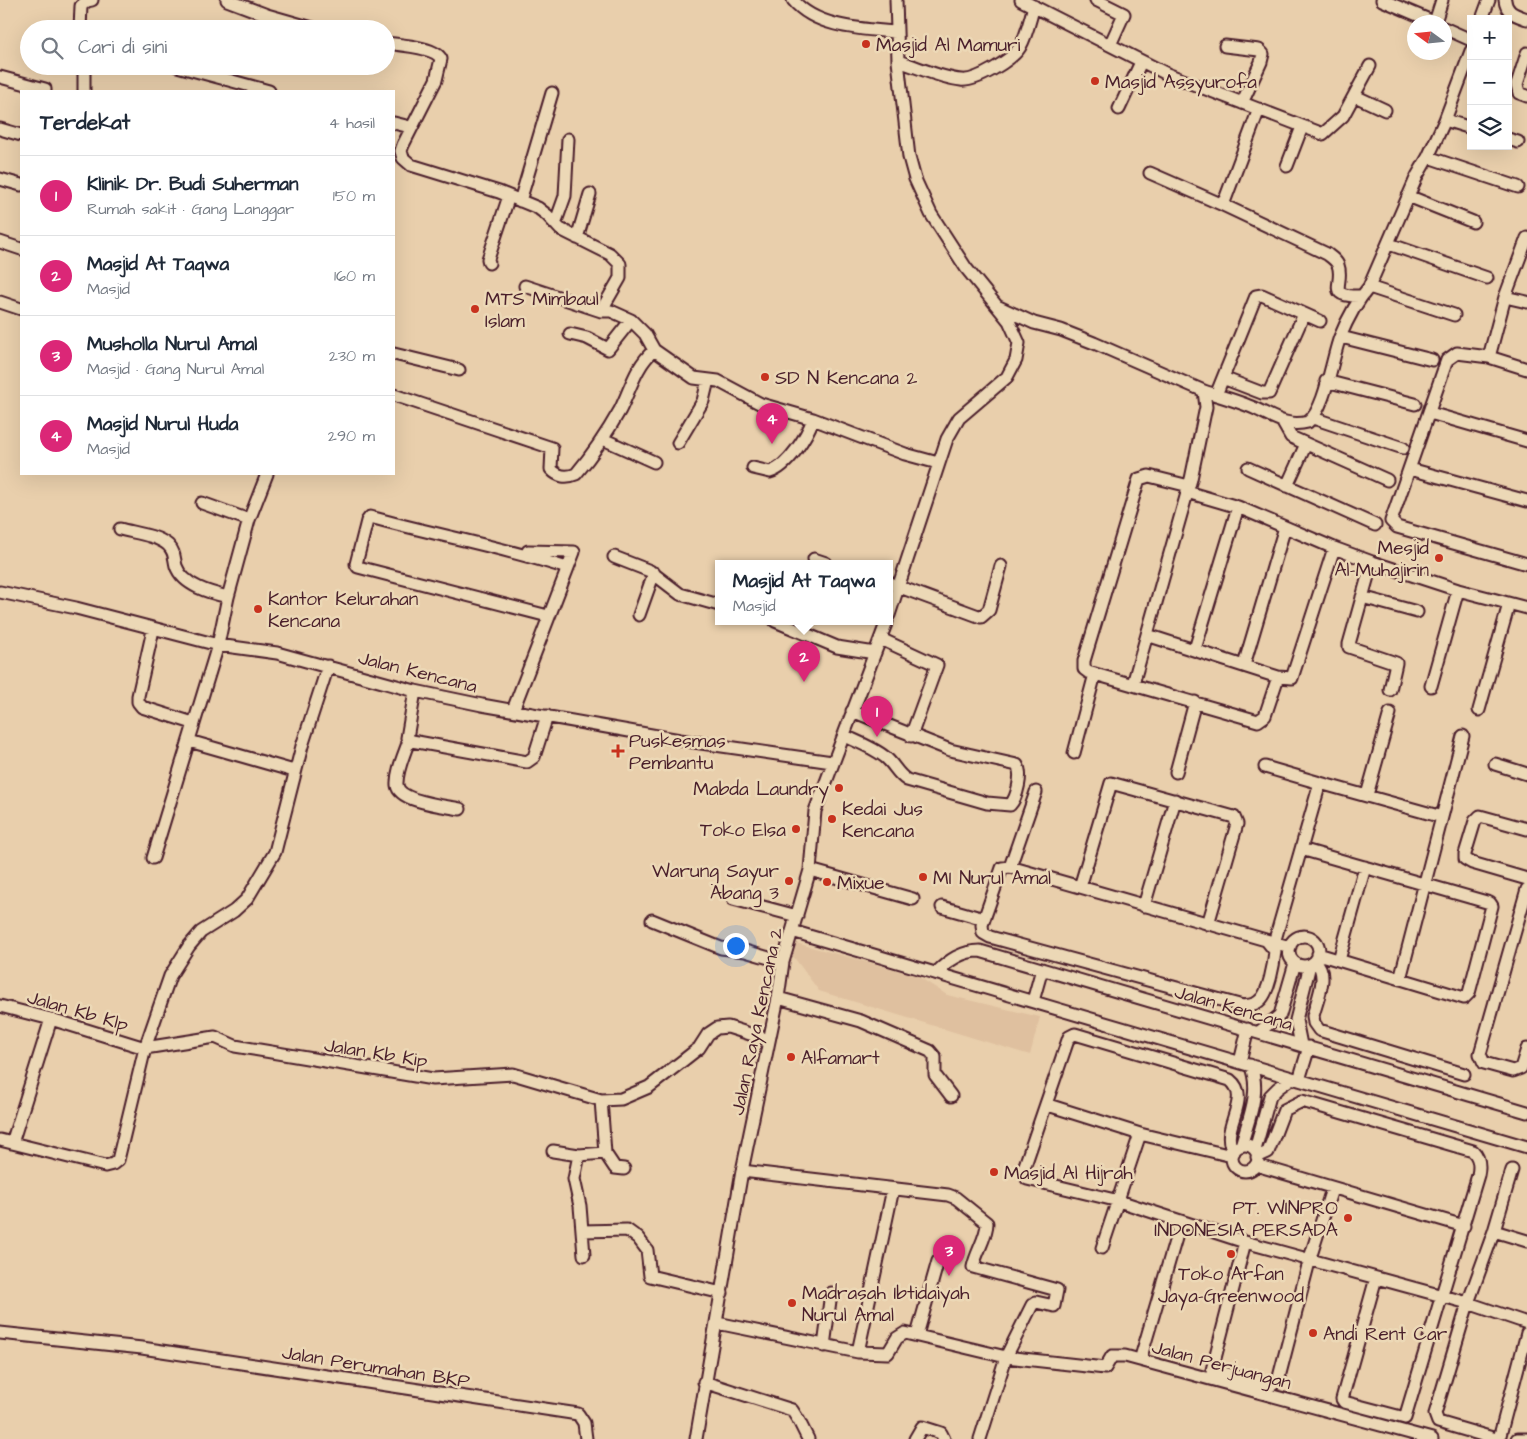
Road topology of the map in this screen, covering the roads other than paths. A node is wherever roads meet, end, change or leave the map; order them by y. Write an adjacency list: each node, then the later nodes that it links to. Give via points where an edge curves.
1 (92, 0): 16 (street, via 81,6)
2 (226, 0): 17 (street)
3 (793, 0): 18 (street, via 818,20)
4 (896, 0): 18 (street)
5 (1021, 0): 11 (street)
6 (1096, 0): 22 (street, via 1124,14)
7 (1442, 0): 13 (street)
8 (1489, 0): 14 (street)
9 (1505, 0): 15 (street, via 1512,14)
10 (1390, 2): 12 (street)
11 (1034, 6): 22 (street); 26 (street, via 1021,46 1015,54 970,81 957,80)
12 (1419, 15)
13 (1437, 15)
14 (1483, 15)
15 (1527, 19)
16 (80, 20)
17 (283, 20)
18 (896, 32): 26 (street)
19 (1452, 32): 20 (street)
20 (1467, 38)
21 (395, 44): 44 (street, via 436,52 442,59 436,80)
22 (1110, 45): 27 (street)
23 (1225, 46): 38 (street, via 1259,50 1263,54)
24 (1527, 53): 37 (street, via 1517,84 1519,93)
25 (1468, 60): 42 (street)
26 (898, 61): 75 (street, via 909,157 918,188 966,268)
27 (1141, 62): 38 (street); 39 (street)
28 (1370, 66): 36 (street)
29 (84, 75): 33 (street)
30 (210, 75): 34 (street)
31 (0, 77): 32 (street)
32 (45, 90)
33 (84, 90)
34 (264, 90)
35 (552, 93): 58 (street)
36 (1355, 96): 41 (street); 45 (street, via 1343,116 1324,134)
37 (1527, 96)
38 (1242, 103): 40 (street)
39 (1119, 109)
40 (1259, 109): 45 (street); 59 (street)
41 (1385, 110)
42 (1445, 120): 46 (street); 50 (street)
43 (395, 123): 44 (street)
44 (410, 127): 58 (street, via 401,151 411,165)
45 (1302, 127): 51 (street)
46 (1467, 127)
47 (0, 129): 48 (street)
48 (20, 135)
49 (568, 139): 61 (street, via 565,196)
50 (1428, 158): 55 (street); 57 (street)
51 (1287, 166)
52 (1150, 173): 59 (street)
53 (0, 179): 54 (street)
54 (20, 185)
55 (1518, 187)
56 (590, 194): 62 (street)
57 (1408, 196): 60 (street); 65 (street)
58 (514, 198): 61 (street, via 547,215); 67 (street, via 494,236)
59 (1223, 205): 71 (street, via 1327,254 1338,263 1340,291 1348,297)
60 (1473, 222)
61 (555, 224): 62 (street)
62 (577, 238): 77 (street, via 610,254 620,264 620,278)
63 (1527, 238): 72 (street)
64 (0, 242): 66 (street)
65 (1389, 244): 68 (street); 70 (street)
66 (20, 249)
67 (489, 263)
68 (1487, 278)
69 (525, 286): 77 (street)
70 (1369, 287): 71 (street); 79 (street)
71 (1361, 296): 83 (street)
72 (1505, 297): 74 (street); 86 (street)
73 (0, 302): 76 (street)
74 (1527, 302)
75 (998, 306): 93 (street); 107 (street, via 1017,335 1019,351 1013,369 998,387 960,418)
76 (20, 310)
77 (601, 311): 80 (street, via 611,311)
78 (1304, 314): 81 (street); 90 (street, via 1269,394); 90 (street, via 1262,295 1256,296)
79 (1454, 315)
80 (631, 320): 82 (street, via 608,349 587,338); 84 (street, via 645,334)
81 (1320, 321)
82 (570, 334)
83 (1341, 336): 87 (street); 92 (street)
84 (654, 350): 91 (street, via 688,375); 101 (street, via 641,361 630,390)
85 (395, 354): 89 (street)
86 (1489, 357): 88 (street); 97 (street, via 1457,353 1451,356)
87 (1432, 360)
88 (1527, 368)
89 (459, 370)
90 (1223, 378): 95 (street)
91 (708, 380): 99 (street, via 726,384 762,404); 103 (street, via 703,401)
92 (1326, 381): 96 (street); 98 (street)
93 (1204, 390): 95 (street); 114 (street, via 1206,407)
94 (395, 395): 101 (street, via 552,448 551,469 562,476 576,474)
95 (1216, 395): 100 (street)
96 (1415, 404)
97 (1430, 413): 102 (street); 110 (street)
98 (1313, 418): 100 (street, via 1300,424); 105 (street)
99 (813, 419): 107 (street); 108 (street, via 803,442 779,467 770,472)
100 (1283, 423): 104 (street, via 1291,437)
101 (603, 438): 106 (street)
102 (1527, 441)
103 (678, 443)
104 (1306, 444): 112 (street); 113 (street)
105 (1403, 448)
106 (654, 462)
107 (938, 463): 130 (street)
108 (753, 468)
109 (1248, 468): 113 (street)
110 (1410, 469): 115 (street); 126 (street, via 1392,516 1393,525)
111 (267, 475): 118 (street)
112 (1387, 480)
113 (1287, 486): 119 (street)
114 (1188, 489): 117 (street); 144 (street); 151 (street, via 1150,476 1140,478 1084,661 1084,669)
115 (1527, 501)
116 (202, 503): 118 (street)
117 (1238, 507): 120 (street); 147 (street)
118 (249, 520): 133 (street)
119 (1375, 525)
120 (1285, 527): 122 (street); 149 (street)
121 (120, 529): 133 (street, via 165,543 173,551 176,566 184,577 208,591)
122 (1334, 548): 125 (street); 152 (street, via 1295,675 1289,679)
123 (516, 551): 128 (street); 128 (street, via 574,552); 140 (street, via 462,541 370,517 356,564)
124 (614, 557): 129 (street)
125 (1372, 562): 131 (street); 134 (street)
126 (1527, 564)
127 (1001, 566): 130 (street, via 989,610 981,617)
128 (567, 568): 140 (street)
129 (654, 573): 136 (street, via 680,594); 139 (street)
130 (894, 584)
131 (1458, 590): 135 (street); 154 (street)
132 (0, 592): 143 (street, Jalan Kencana, via 76,608)
133 (228, 597): 146 (street)
134 (1362, 597): 138 (street); 155 (street, via 1349,647 1396,663)
135 (1509, 604): 137 (street); 159 (street)
136 (715, 605)
137 (1527, 608)
138 (1417, 612)
139 (640, 615)
140 (548, 616): 158 (street)
141 (784, 625): 148 (street, via 836,647)
142 (886, 625): 145 (street, Jalan Raya Kencana 2)
143 (153, 630): 146 (street, Jalan Kencana); 163 (street, via 138,702 142,707)
144 (1146, 634): 147 (street); 153 (street)
145 (881, 639): 148 (street, Jalan Raya Kencana 2); 165 (street, via 937,665)
146 (218, 645): 150 (street, Jalan Kencana, via 277,652); 163 (street)
147 (1196, 649): 149 (street)
148 (875, 653): 160 (street, Jalan Raya Kencana 2)
149 (1244, 665): 152 (street)
150 (328, 666): 156 (street, Jalan Kencana); 173 (street)
151 (1095, 674): 153 (street); 169 (street)
152 (1278, 677): 157 (street, via 1265,716 1258,721)
153 (1133, 684): 157 (street)
154 (1431, 686)
155 (1390, 690)
156 (415, 691): 158 (street, Jalan Kencana); 167 (street)
157 (1195, 702): 174 (street)
158 (513, 710): 162 (street, Jalan Kencana)
159 (1479, 710)
160 (852, 711): 164 (street, Jalan Raya Kencana 2); 165 (street)
161 (1390, 713): 178 (street)
162 (547, 716): 167 (street, via 534,757 527,762); 170 (street, Jalan Kencana, via 680,740)
163 (193, 723): 168 (street)
164 (845, 736): 165 (street, via 882,754 907,780 987,803 1012,803 1019,778 1020,768 1017,765 950,750); 170 (street, Jalan Raya Kencana 2)
165 (911, 736)
166 (1463, 736): 181 (street)
167 (409, 740): 180 (street, via 398,775 397,787 402,794)
168 (189, 741): 173 (street); 184 (street)
169 (1074, 753)
170 (832, 762): 187 (street, Jalan Raya Kencana 2, via 815,811)
171 (1495, 764): 175 (street)
172 (1265, 767): 176 (street)
173 (294, 771): 216 (street, via 277,843 266,870 247,899 201,932 178,962)
174 (1176, 772)
175 (1527, 774)
176 (1320, 783): 178 (street); 183 (street)
177 (1036, 792): 185 (street)
178 (1367, 795): 181 (street)
179 (1175, 800): 190 (street, via 1111,782); 194 (street); 199 (street, via 1236,819)
180 (460, 809)
181 (1442, 817): 189 (street)
182 (1527, 829): 188 (street, via 1480,816 1474,821 1465,859)
183 (1301, 849): 186 (street); 201 (street)
184 (153, 858)
185 (1010, 867): 190 (street); 197 (street, via 1002,868)
186 (1365, 867): 189 (street); 204 (street)
187 (810, 870): 193 (street); 196 (street, Jalan Raya Kencana 2)
188 (1527, 879)
189 (1425, 885): 209 (street); 209 (street, via 1490,903 1493,910 1467,997)
190 (1080, 887): 194 (street)
191 (1527, 889): 218 (street, via 1480,1054 1484,1063 1513,1072 1521,1068)
192 (733, 898): 196 (street)
193 (913, 899)
194 (1144, 906): 199 (street)
195 (942, 908): 197 (street)
196 (797, 916): 200 (street, Jalan Raya Kencana 2)
197 (984, 919): 201 (street, via 983,932 990,937 1243,1006 1263,998 1275,958)
198 (652, 920): 205 (street, via 721,948)
199 (1208, 924): 201 (street)
200 (792, 931): 205 (street, Jalan Raya Kencana 2); 208 (street)
201 (1270, 942): 202 (street)
202 (1290, 948): 203 (street, via 1295,940 1305,936 1315,940 1318,945); 206 (street, via 1290,956)
203 (1314, 960): 204 (street); 206 (street, via 1304,966); 217 (street, via 1296,1020); 220 (street, via 1321,966 1323,974 1313,1016 1319,1030)
204 (1339, 960): 209 (street)
205 (783, 962): 210 (street, Jalan Raya Kencana 2)
206 (1295, 963): 214 (street, via 1280,1015)
207 (1042, 969): 208 (street, Jalan Kencana, via 972,951 954,958); 211 (street); 214 (street, Jalan Kencana)
208 (936, 972): 211 (street)
209 (1400, 979)
210 (778, 998): 215 (street, Jalan Raya Kencana 2); 222 (street, via 861,1021 930,1051 935,1057 934,1075)
211 (1033, 1001): 219 (street)
212 (0, 1006): 213 (street, Jalan Kb Klp)
213 (51, 1019): 216 (street, Jalan Kb Klp); 228 (street)
214 (1251, 1033): 217 (street, Jalan Kencana); 219 (street)
215 (769, 1040): 223 (street, via 728,1027 717,1028 708,1034 699,1048 649,1087 621,1099); 237 (street, Jalan Raya Kencana 2)
216 (145, 1048): 223 (street, Jalan Kb Kip, via 215,1037 235,1046 416,1077 452,1079 513,1074); 228 (street, via 119,1156 113,1164 105,1166)
217 (1305, 1049): 221 (street); 225 (street, Jalan Kencana)
218 (1527, 1049)
219 (1244, 1060): 221 (street); 231 (street, via 1255,1079 1256,1090)
220 (1464, 1074)
221 (1298, 1076): 229 (street); 234 (street, via 1270,1096)
222 (951, 1096)
223 (601, 1100): 232 (street)
224 (1048, 1105): 226 (street); 231 (street, via 1069,1037 1075,1034 1230,1080 1238,1086 1240,1096 1229,1139 1229,1146); 240 (street, via 1024,1175 1027,1179)
225 (1527, 1112)
226 (1140, 1134): 231 (street); 240 (street)
227 (0, 1140): 228 (street)
228 (12, 1143)
229 (1527, 1147)
230 (553, 1151): 233 (street)
231 (1236, 1152): 234 (street, via 1248,1146); 234 (street, via 1234,1165 1240,1170 1249,1170)
232 (605, 1153): 233 (street); 235 (street, via 615,1168)
233 (579, 1155): 243 (street, via 574,1179)
234 (1256, 1158): 239 (street); 242 (street, via 1268,1152 1284,1110 1302,1101 1473,1151 1479,1167)
235 (624, 1169)
236 (1512, 1170): 244 (street)
237 (742, 1171): 238 (street); 253 (street, Jalan Raya Kencana 2)
238 (894, 1189): 262 (street); 263 (street, via 956,1198 987,1223 973,1267 1057,1290 1054,1306 1032,1304)
239 (1332, 1189): 242 (street); 249 (street)
240 (1119, 1201): 241 (street); 247 (street)
241 (1181, 1221): 246 (street); 264 (street)
242 (1464, 1226): 254 (street)
243 (582, 1231): 248 (street); 253 (street, via 627,1230 647,1250 650,1276)
244 (1494, 1231): 245 (street); 255 (street)
245 (1527, 1241)
246 (1245, 1242): 249 (street); 249 (street, via 1211,1367 1214,1373 1275,1384)
247 (1102, 1248)
248 (584, 1255)
249 (1310, 1258): 251 (street)
250 (938, 1261): 260 (street)
251 (1376, 1278): 254 (street); 254 (street, via 1342,1396 1344,1402 1402,1418 1408,1416)
252 (831, 1292): 261 (street)
253 (722, 1293): 257 (street, Jalan Raya Kencana 2)
254 (1443, 1296): 255 (street)
255 (1468, 1303): 256 (street); 273 (street, via 1435,1418 1438,1422)
256 (1527, 1322)
257 (716, 1323): 261 (street); 265 (street, Jalan Raya Kencana 2)
258 (1527, 1332): 273 (street)
259 (0, 1333): 266 (street, Jalan Perumahan BKP, via 142,1348 578,1414 584,1423)
260 (917, 1334): 262 (street, via 901,1335 888,1353); 263 (street)
261 (824, 1346): 262 (street)
262 (858, 1352)
263 (1006, 1357): 271 (street); 272 (street, Jalan Perjuangan, via 1105,1368 1112,1356 1125,1356)
264 (1142, 1357)
265 (704, 1382): 267 (street, Jalan Raya Kencana 2); 268 (street, via 792,1410)
266 (586, 1439)
267 (696, 1439)
268 (808, 1439)
269 (915, 1439): 270 (street, via 922,1428 941,1433)
270 (944, 1439)
271 (980, 1439)
272 (1432, 1439)
273 (1498, 1439)
274 (1517, 1439): 275 (street)
275 (1527, 1439)

